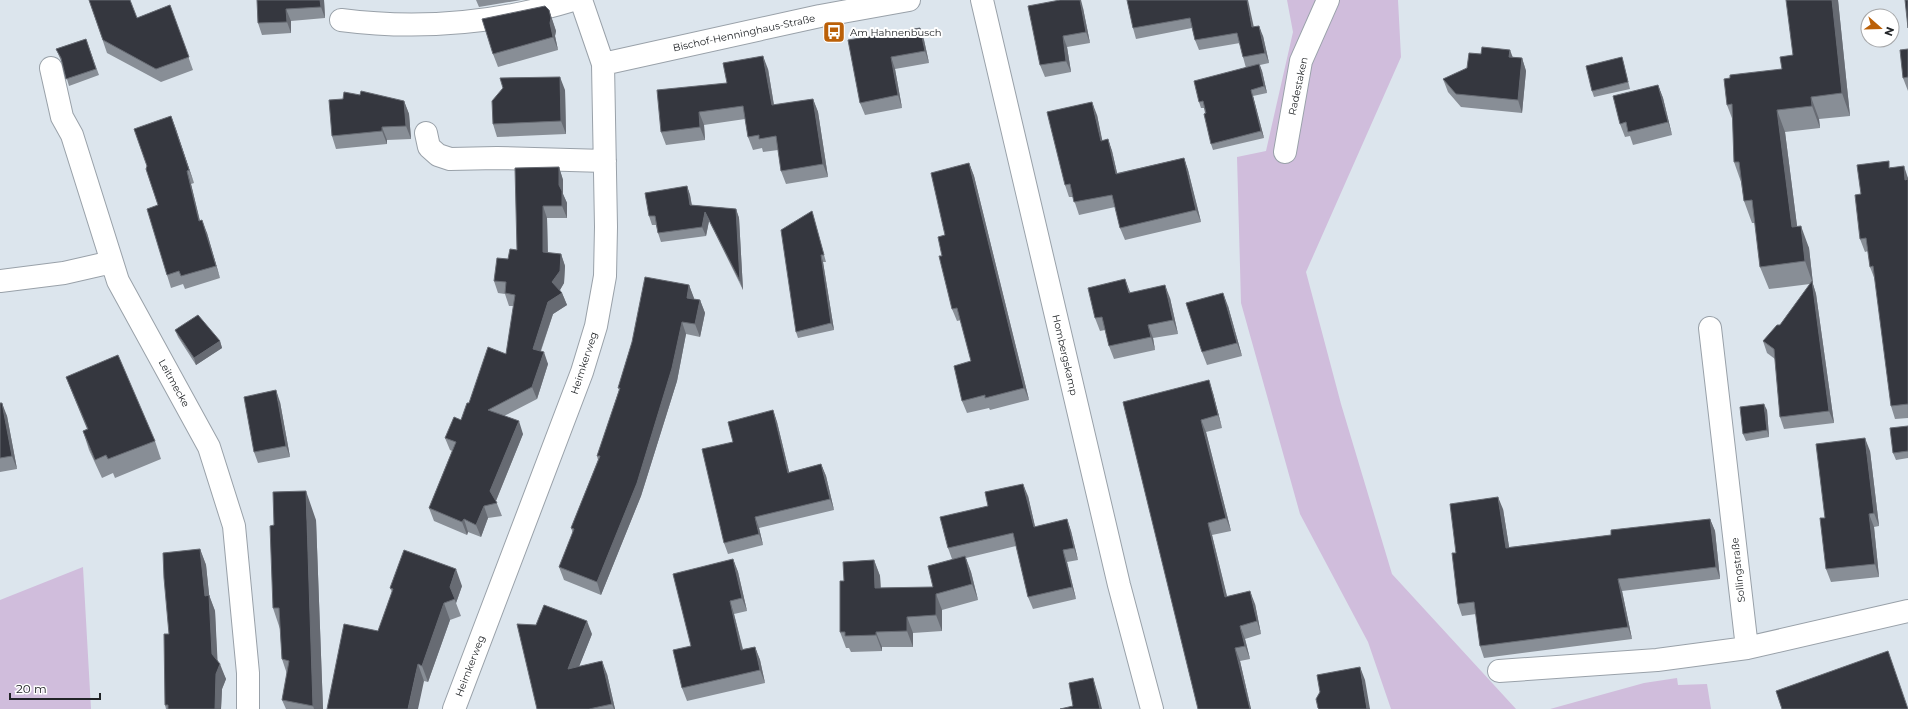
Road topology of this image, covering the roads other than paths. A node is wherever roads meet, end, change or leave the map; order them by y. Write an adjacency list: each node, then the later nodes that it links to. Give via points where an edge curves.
1 (572, 0): 7 (street, via 496,19 458,23 371,24)
2 (581, 0): 8 (street, Heimkerweg)
3 (909, 0): 6 (street, Bischof-Henninghaus-Straße)
4 (982, 0): 21 (street, Hombergskamp, via 1119,585)
5 (1328, 0): 11 (street, Radestaken, via 1301,61)
6 (821, 8): 8 (street, Bischof-Henninghaus-Straße)
7 (341, 20)
8 (604, 64): 12 (street, Heimkerweg)
9 (51, 68): 13 (street, Leitmecke, via 62,116 72,135)
10 (426, 134): 12 (street, via 429,147 438,155 450,159)
11 (1285, 152)
12 (605, 161): 20 (street, Heimkerweg, via 605,276 596,326 582,372)
13 (112, 262): 14 (street); 19 (street, Leitmecke, via 118,280 209,447 234,526 248,673)
14 (0, 281)
15 (1710, 328): 17 (street, Sollingstraße)
16 (1908, 610): 17 (street)
17 (1747, 648): 18 (street, via 1656,660)
18 (1499, 671)
19 (248, 709)
20 (454, 709)
21 (1152, 709)

